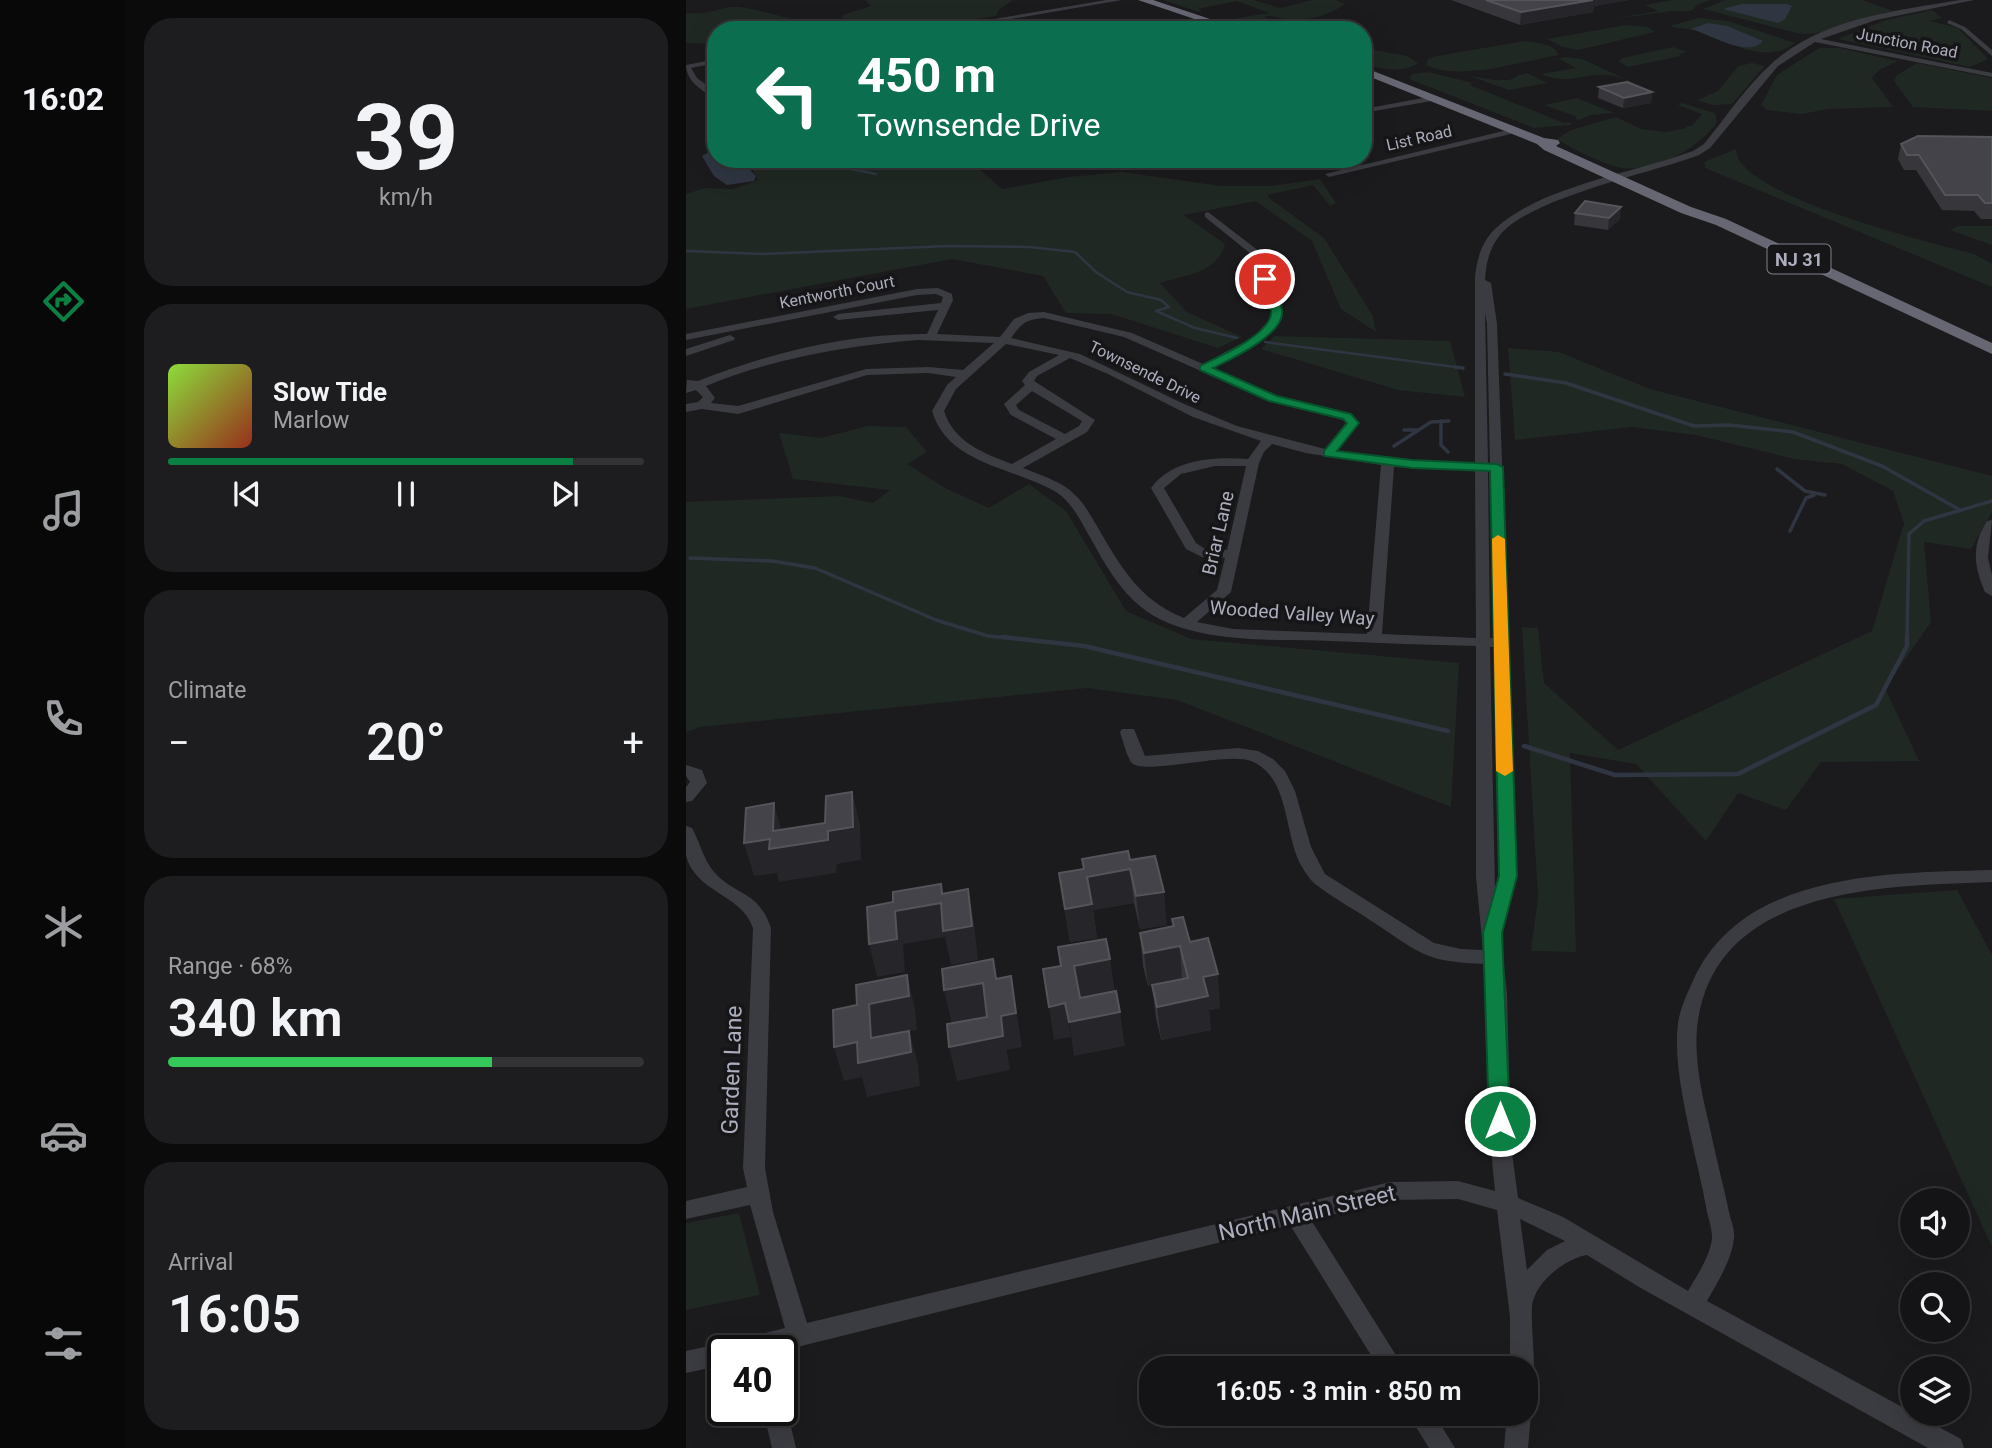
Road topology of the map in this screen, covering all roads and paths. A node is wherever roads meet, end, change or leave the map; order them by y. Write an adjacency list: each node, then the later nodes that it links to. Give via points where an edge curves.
1 (1119, 0): 6 (street)
2 (1143, 0): 5 (highway)
3 (1153, 0): 5 (highway)
4 (1967, 1): 9 (street, via 1886,16)
5 (1172, 8): 7 (highway)
6 (988, 21)
7 (1211, 21)
8 (1949, 22): 10 (street)
9 (1816, 40): 14 (street, Junction Road); 24 (street, via 1785,57 1707,146)
10 (1992, 54)
11 (1992, 62): 14 (street)
12 (707, 63): 13 (street)
13 (686, 67): 17 (street)
14 (1975, 71): 16 (street, Junction Road)
15 (1372, 74): 18 (highway, NJ 31)
16 (1992, 75)
17 (707, 89)
18 (1434, 98): 19 (street, List Road); 20 (highway, NJ 31)
19 (1372, 109)
20 (1516, 130): 21 (street, List Road); 24 (highway, NJ 31)
21 (1372, 164)
22 (1354, 168): 23 (street, List Road)
23 (1328, 174)
24 (1624, 178): 26 (street, via 1559,197 1513,219 1487,245); 31 (highway, NJ 31)
25 (1208, 215): 34 (street, via 1261,257 1278,315 1258,339)
26 (1482, 271): 46 (street, via 1492,311)
27 (943, 306): 28 (street, Kentworth Court, via 948,296 927,291); 29 (street); 32 (street, via 809,321 721,340)
28 (686, 337)
29 (930, 338): 30 (street, Townsende Drive); 36 (street, Townsende Drive, via 797,353)
30 (1003, 341): 33 (street, Townsende Drive); 34 (street, Wooded Valley Way, via 1018,321 1044,315 1128,335); 35 (street, Wooded Valley Way)
31 (1992, 349)
32 (686, 353)
33 (1069, 354): 37 (street, via 1033,374 1028,381); 41 (street, Townsende Drive, via 1196,414)
34 (1204, 368): 42 (street, Wooded Valley Way, via 1273,398 1347,417 1353,423)
35 (964, 374): 38 (street, via 866,372 738,410); 45 (street, Wooded Valley Way, via 942,399 940,423 959,444)
36 (690, 384): 38 (street, Townsende Drive, via 709,394)
37 (1031, 386): 40 (street, via 1010,404 1015,412); 40 (street, via 1089,420 1083,429)
38 (702, 405): 39 (street)
39 (686, 408)
40 (1064, 439): 45 (street)
41 (1269, 440): 42 (street, Townsende Drive); 44 (street, Briar Lane)
42 (1328, 453): 43 (street, Townsende Drive)
43 (1388, 462): 46 (street, Townsende Drive); 51 (street)
44 (1253, 463): 48 (street, Briar Lane); 48 (street, via 1202,463 1157,488 1191,546 1202,553)
45 (1014, 468): 50 (street, Wooded Valley Way, via 1071,497 1130,593)
46 (1490, 468): 52 (street); 53 (street)
47 (1992, 524): 49 (street, via 1980,552)
48 (1233, 554): 50 (street, Briar Lane, via 1224,592)
49 (1992, 592)
50 (1187, 624): 51 (street, Wooded Valley Way, via 1233,633)
51 (1374, 638): 52 (street, Wooded Valley Way)
52 (1482, 643): 53 (street, Wooded Valley Way); 59 (street, via 1485,877)
53 (1501, 643): 59 (street, via 1508,876)
54 (1128, 732): 60 (street, via 1139,761 1162,764 1227,753 1253,755 1271,765 1281,777 1306,861 1319,878 1422,946 1454,955)
55 (686, 770): 56 (street, via 696,774 699,783)
56 (686, 797)
57 (686, 832): 61 (street, Garden Lane, via 705,873 753,906 762,928 754,1152)
58 (1992, 876): 67 (street, via 1842,886 1809,895 1753,922 1707,969 1690,1008 1688,1052 1723,1237)
59 (1493, 933): 60 (street)
60 (1494, 957): 62 (street, via 1500,1145)
61 (759, 1194): 63 (street); 68 (street, Garden Lane)
62 (1508, 1204): 64 (street, North Main Street, via 1458,1190 1424,1189 1390,1191); 65 (street, North Main Street); 66 (street)
63 (686, 1210)
64 (1296, 1215): 68 (street, North Main Street); 69 (street)
65 (1590, 1244): 66 (street, via 1565,1249 1548,1260); 67 (street, North Main Street)
66 (1520, 1304): 70 (street)
67 (1693, 1304): 79 (street, North Main Street)
68 (799, 1336)
69 (1384, 1356)
70 (1522, 1356)
71 (707, 1357): 72 (street)
72 (686, 1362)
73 (779, 1426): 77 (street)
74 (1426, 1426): 76 (street)
75 (1518, 1426): 78 (street)
76 (1436, 1446)
77 (784, 1448)
78 (1516, 1448)
79 (1952, 1448)

